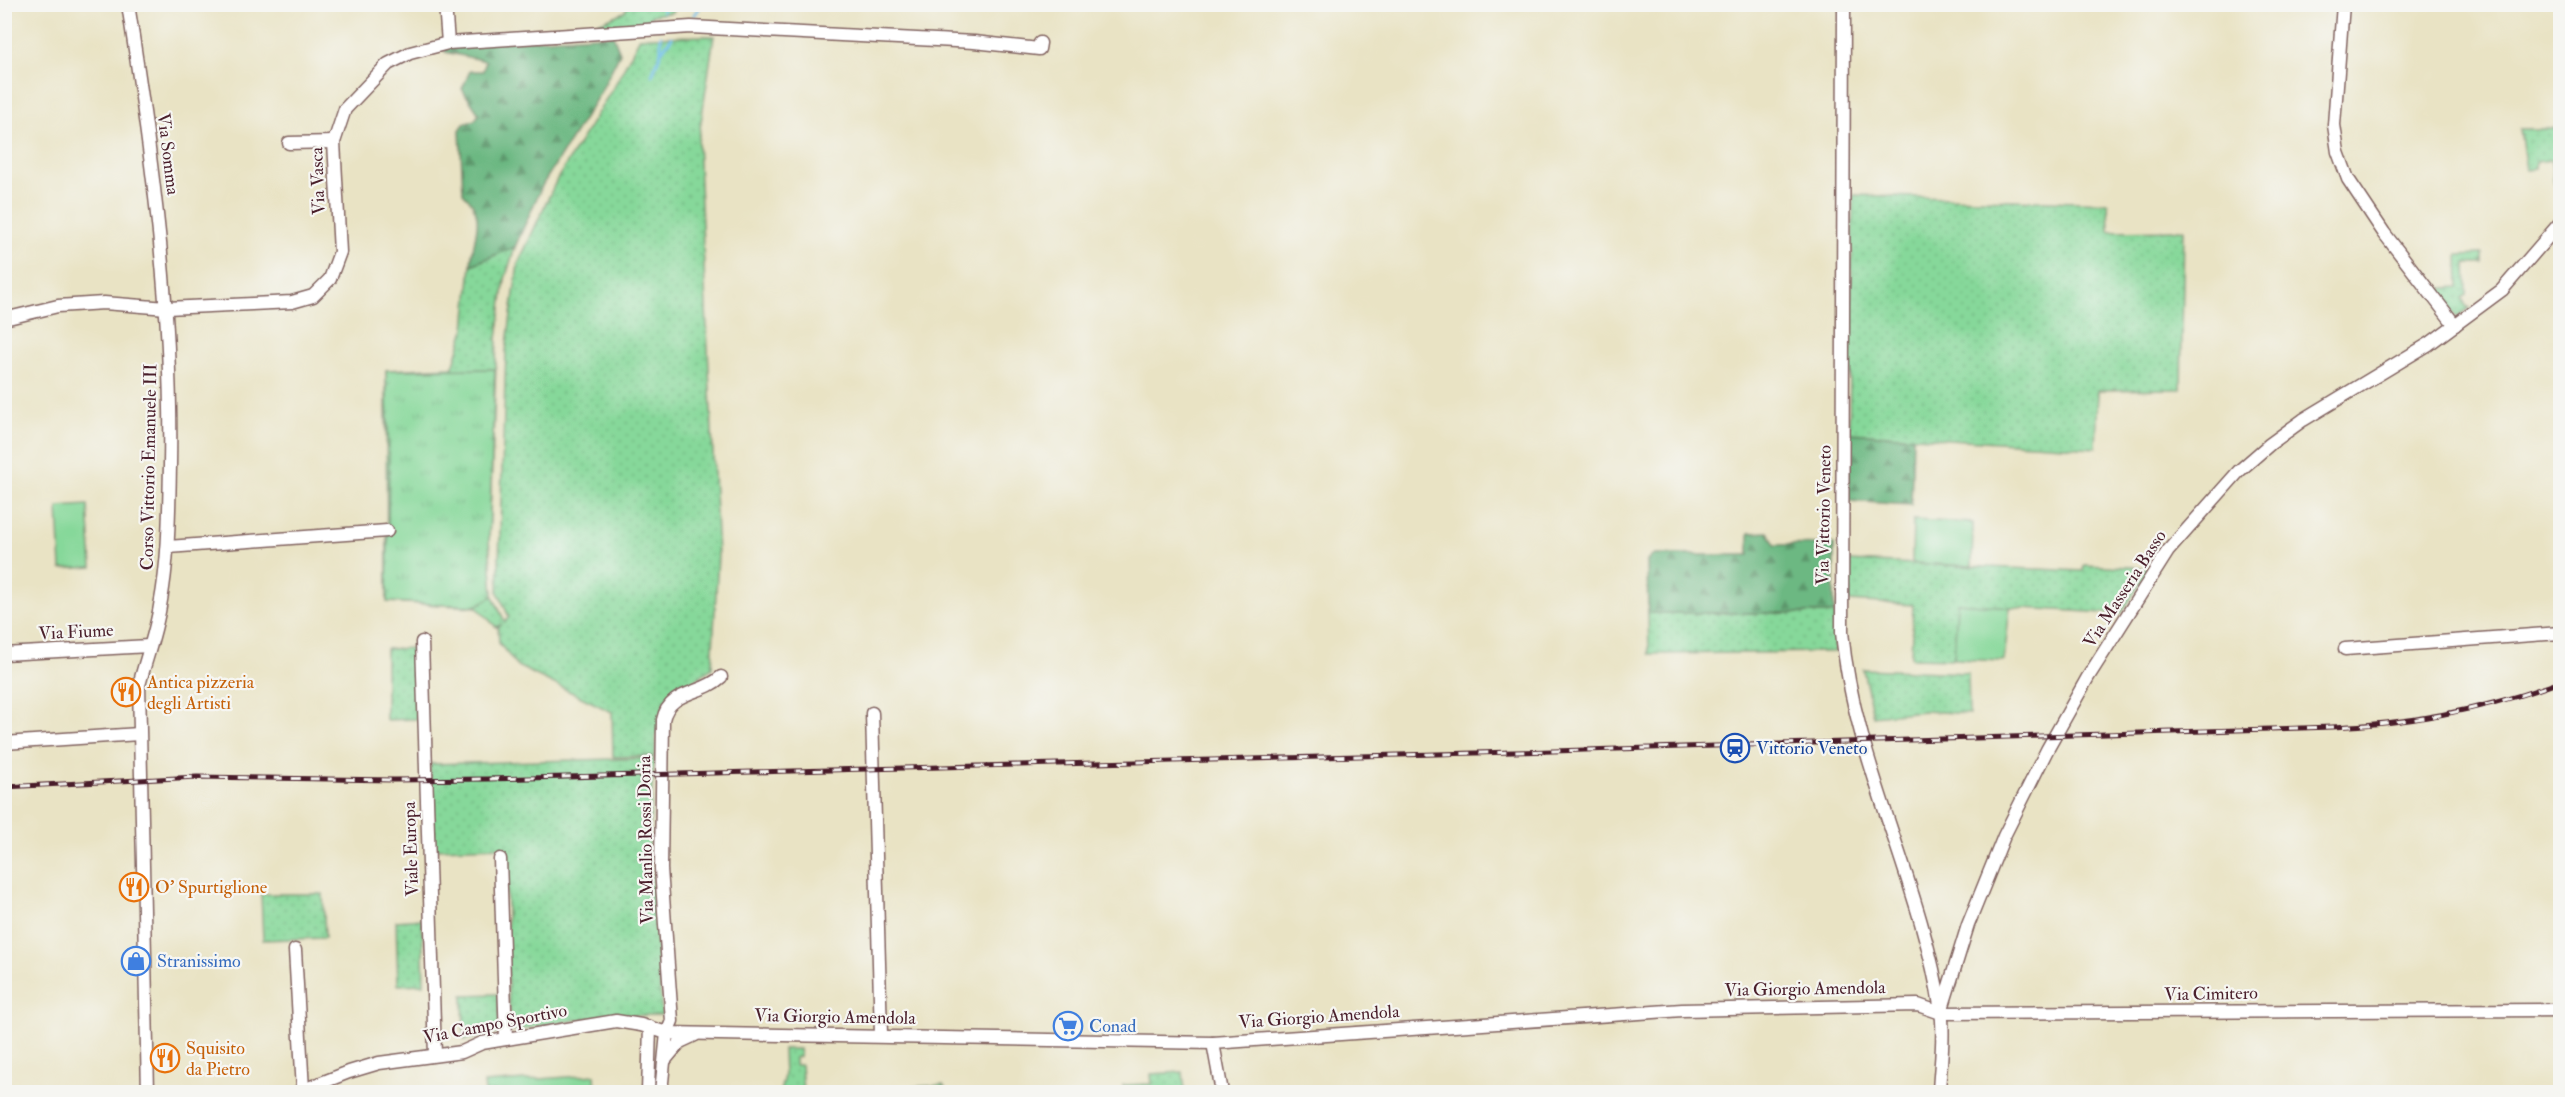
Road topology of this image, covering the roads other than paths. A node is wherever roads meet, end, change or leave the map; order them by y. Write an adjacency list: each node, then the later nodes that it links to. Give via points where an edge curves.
1 (128, 4): 10 (street, Via Somma, via 145,113)
2 (446, 4): 5 (street)
3 (1844, 4): 27 (street, Via Vittorio Veneto, via 1844,650 1852,699 1904,867)
4 (2343, 4): 12 (street, via 2334,125 2338,152 2348,179 2384,233)
5 (448, 43): 6 (street, Via Vasca, via 691,27 1040,49); 7 (street, Via Vasca, via 410,53 388,64 345,109)
6 (1040, 43)
7 (333, 142): 8 (street); 10 (street, Via Vasca, via 339,252 330,279 313,296 292,302)
8 (289, 143)
9 (2560, 224): 12 (street, Via Masseria Basso, via 2502,290)
10 (166, 308): 11 (street, Via Vasca, via 104,303 58,306); 14 (street, Corso Vittorio Emanuele III, via 171,399)
11 (4, 319)
12 (2455, 326): 27 (street, Via Masseria Basso, via 2270,444 2239,471 2168,551 2082,688 2004,836 1968,924)
13 (387, 531): 14 (street)
14 (168, 547): 17 (street, Corso Vittorio Emanuele III, via 160,608)
15 (2560, 633): 18 (street)
16 (422, 642): 34 (street, Viale Europa)
17 (149, 646): 19 (street, Via Fiume); 22 (street, Corso Vittorio Emanuele III, via 139,685)
18 (2345, 649)
19 (4, 654)
20 (721, 677): 29 (street, Via Manlio Rossi Doria, via 677,698 664,712 661,869 672,1021)
21 (872, 713): 31 (street)
22 (139, 734): 23 (street); 38 (street, Corso Vittorio Emanuele III)
23 (4, 743)
24 (500, 859): 32 (street)
25 (295, 950): 37 (street)
26 (2560, 1010): 27 (street, Via Cimitero)
27 (1941, 1013): 33 (street, Via Giorgio Amendola, via 1917,1005 1682,1010); 43 (street)
28 (650, 1027): 29 (street, Via Campo Sportivo); 32 (street, Via Campo Sportivo, via 616,1021); 40 (street)
29 (667, 1033): 30 (street, Via Giorgio Amendola); 35 (street, Via Manlio Rossi Doria)
30 (698, 1034): 31 (street, Via Giorgio Amendola); 35 (street, via 680,1042)
31 (881, 1035): 33 (street, Via Giorgio Amendola)
32 (506, 1039): 34 (street, Via Campo Sportivo, via 482,1043 467,1051)
33 (1213, 1043): 42 (street)
34 (435, 1055): 36 (street, Via Campo Sportivo, via 379,1063)
35 (664, 1061): 41 (street, Via Manlio Rossi Doria)
36 (334, 1079): 37 (street, Via Campo Sportivo); 39 (street)
37 (300, 1091)
38 (148, 1092)
39 (335, 1092)
40 (648, 1092)
41 (662, 1092)
42 (1222, 1092)
43 (1939, 1092)

